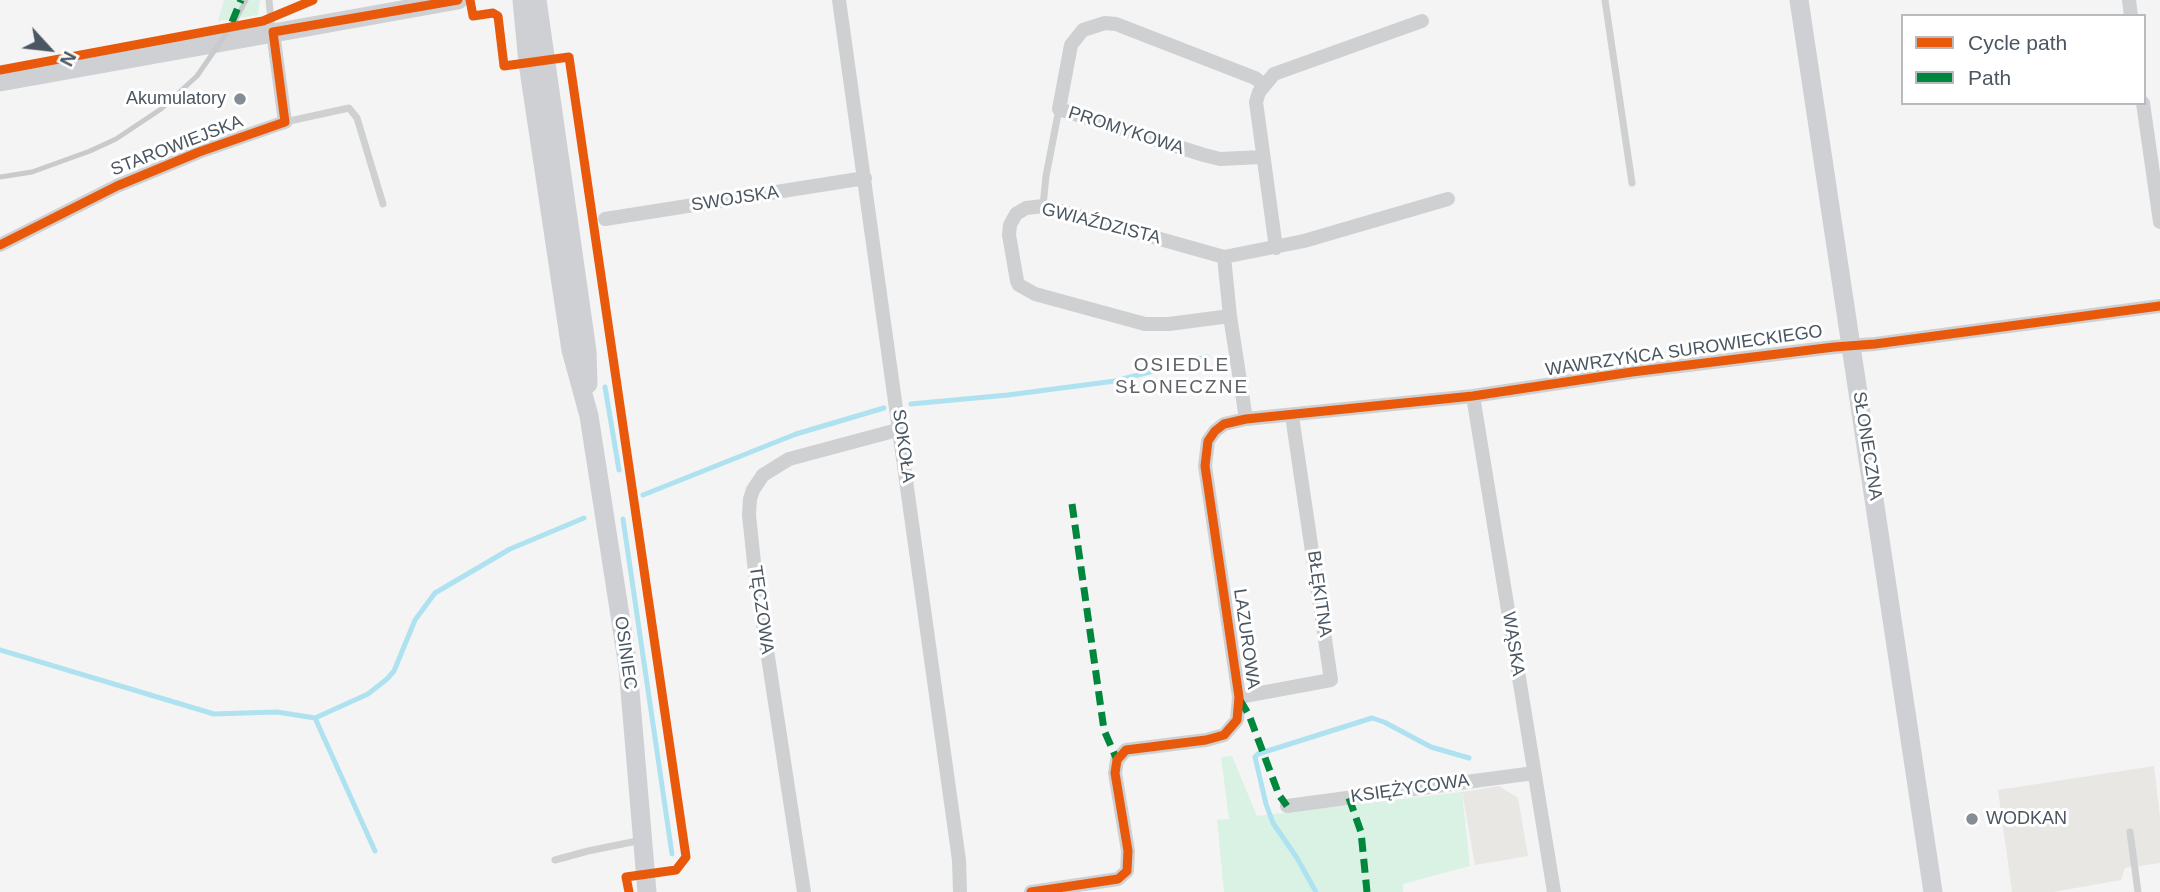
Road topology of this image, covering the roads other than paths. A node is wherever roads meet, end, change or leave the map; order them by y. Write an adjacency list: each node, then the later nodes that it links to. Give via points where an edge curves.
1 (268, 0): 10 (lane)
2 (458, 0): 8 (street)
3 (522, 0): 31 (street, OSINIEC, via 571,350)
4 (537, 0): 31 (street, OSINIEC, via 587,351)
5 (839, 0): 17 (street, SOKOŁA)
6 (1605, 0): 18 (lane)
7 (1799, 0): 29 (street, SŁONECZNA)
8 (405, 4): 10 (street)
9 (1422, 21): 12 (street, via 1274,74)
10 (273, 32): 11 (street); 15 (street)
11 (0, 82)
12 (1264, 85): 14 (street, PROMYKOWA, via 1105,23 1083,30 1071,45); 16 (street, via 1256,102)
13 (2143, 105): 23 (street)
14 (1059, 109): 16 (street, PROMYKOWA, via 1220,159); 21 (lane)
15 (285, 122): 20 (lane, via 349,108 357,118); 24 (street, STAROWIEJSKA, via 117,186)
16 (1262, 157): 25 (street)
17 (865, 178): 22 (street, SWOJSKA); 34 (street, SOKOŁA)
18 (1632, 183)
19 (1448, 199): 25 (street, GWIAŹDZISTA)
20 (383, 204)
21 (1043, 206): 26 (street, GWIAŹDZISTA); 28 (street, GWIAŹDZISTA, via 1026,208 1010,225 1014,274 1026,290 1145,324)
22 (605, 219)
23 (2160, 222)
24 (0, 245)
25 (1276, 247): 26 (street, GWIAŹDZISTA)
26 (1224, 257): 28 (street)
27 (2160, 306): 29 (street, WAWRZYŃCA SUROWIECKIEGO)
28 (1230, 316): 33 (street)
29 (1852, 345): 30 (street, WAWRZYŃCA SUROWIECKIEGO); 47 (street, SŁONECZNA)
30 (1473, 396): 32 (street, WAWRZYŃCA SUROWIECKIEGO); 37 (street, WĄSKA)
31 (589, 416): 40 (street, OSINIEC, via 628,667)
32 (1292, 416): 33 (street, WAWRZYŃCA SUROWIECKIEGO); 36 (street, BŁĘKITNA, via 1331,680)
33 (1246, 419): 35 (street, WAWRZYŃCA SUROWIECKIEGO)
34 (901, 429): 43 (street, TĘCZOWA, via 789,459 763,475 750,499 755,572); 44 (street, SOKOŁA, via 960,860)
35 (1215, 431): 36 (street, LAZUROWA, via 1208,441 1205,466)
36 (1239, 697): 45 (street, LAZUROWA, via 1237,720 1224,735 1126,750 1116,760 1129,864 1124,876)
37 (1534, 772): 38 (street, KSIĘŻYCOWA); 46 (street, WĄSKA)
38 (1287, 806)
39 (2130, 832): 48 (lane)
40 (643, 840): 41 (lane); 42 (street, OSINIEC)
41 (555, 860)
42 (647, 892)
43 (804, 892)
44 (960, 892)
45 (1031, 892)
46 (1554, 892)
47 (1933, 892)
48 (2138, 892)

